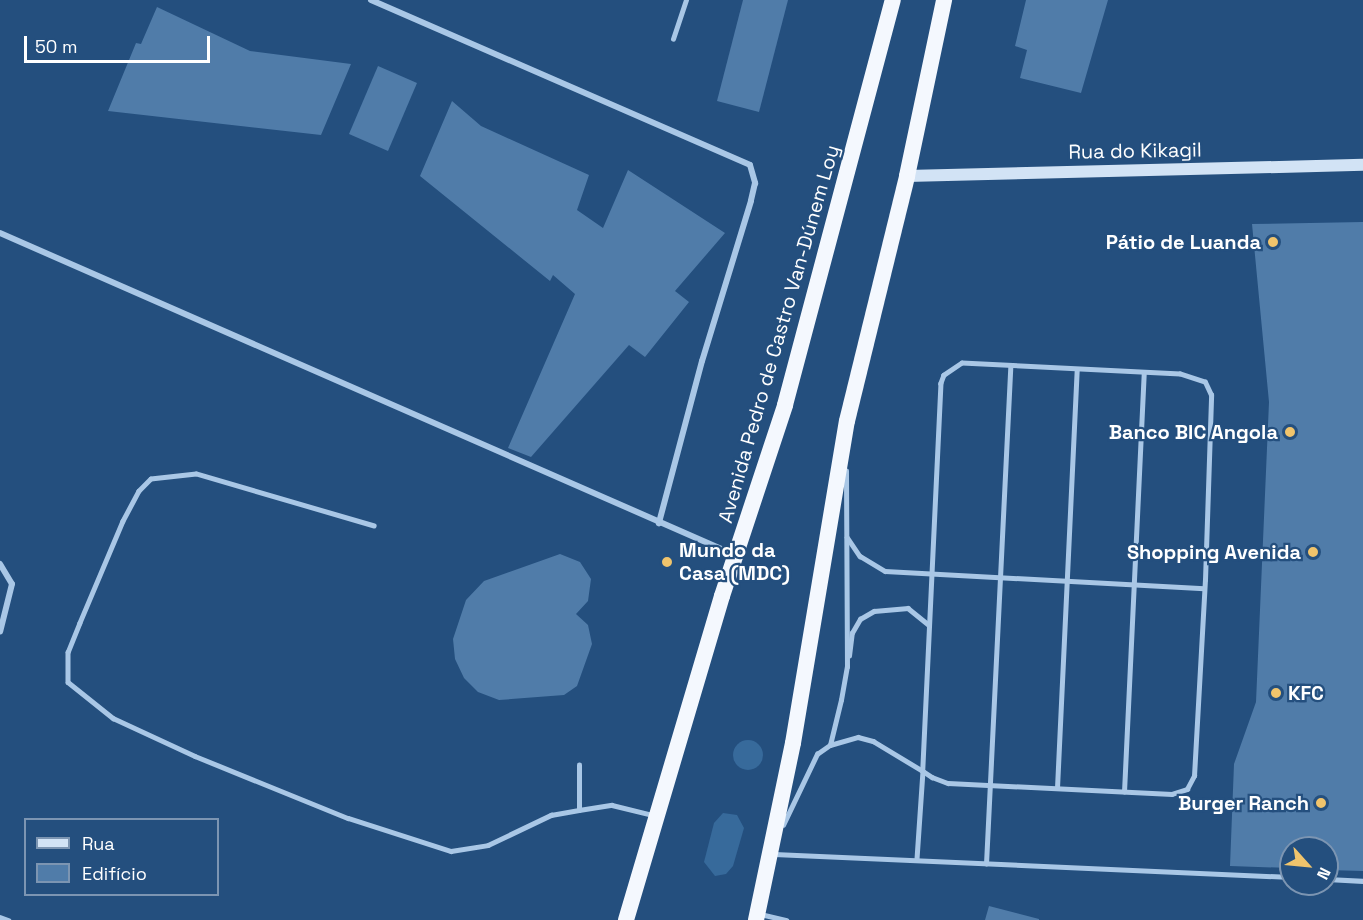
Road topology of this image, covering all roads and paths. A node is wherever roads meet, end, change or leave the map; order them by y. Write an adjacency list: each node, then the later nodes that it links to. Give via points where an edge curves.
1 (371, 0): 13 (street, via 750,165 755,183 751,201 702,361)
2 (686, 0): 5 (lane)
3 (893, 0): 16 (highway, Avenida Pedro de Castro Van-Dúnem Loy, via 785,405)
4 (944, 0): 7 (highway)
5 (674, 39)
6 (1363, 165): 7 (main road, Rua do Kikagil)
7 (907, 176): 12 (highway)
8 (0, 234): 13 (street)
9 (1010, 366): 10 (lane); 18 (lane, via 962,363 944,375); 19 (lane)
10 (1077, 369): 11 (lane); 20 (lane)
11 (1144, 373): 21 (lane); 22 (lane, via 1194,376 1209,388)
12 (847, 421): 15 (lane); 34 (highway)
13 (659, 523): 16 (street)
14 (374, 526): 32 (lane, via 196,474 151,479 139,491 123,521 68,652 68,682 113,718 195,756 348,818 451,851 488,845 551,815)
15 (845, 533): 18 (lane, via 850,545 872,565 885,571); 25 (lane)
16 (737, 555): 33 (highway, Avenida Pedro de Castro Van-Dúnem Loy)
17 (0, 564): 24 (street, via 12,584)
18 (932, 576): 19 (lane); 23 (lane)
19 (999, 579): 20 (lane); 29 (lane)
20 (1067, 582): 21 (lane); 30 (lane)
21 (1135, 585): 22 (lane); 31 (lane)
22 (1204, 588): 31 (lane, via 1192,783 1172,794)
23 (929, 625): 25 (lane, via 908,608 874,611 860,620 852,633); 28 (lane)
24 (0, 632)
25 (847, 667): 26 (lane)
26 (830, 745): 28 (lane, via 858,737 873,741); 34 (lane, via 817,754 806,774)
27 (579, 765): 32 (lane)
28 (922, 771): 29 (lane, via 940,781); 35 (lane)
29 (990, 785): 30 (lane); 36 (lane)
30 (1057, 788): 31 (lane)
31 (1124, 792)
32 (579, 810): 33 (lane, via 612,805)
33 (657, 816): 43 (highway, Avenida Pedro de Castro Van-Dúnem Loy)
34 (771, 854): 35 (lane); 41 (highway)
35 (917, 860): 36 (lane)
36 (986, 864): 37 (lane)
37 (1279, 877)
38 (1339, 880): 39 (lane)
39 (1363, 881)
40 (0, 917): 42 (lane)
41 (756, 917): 44 (lane)
42 (8, 920)
43 (626, 920)
44 (786, 920)

